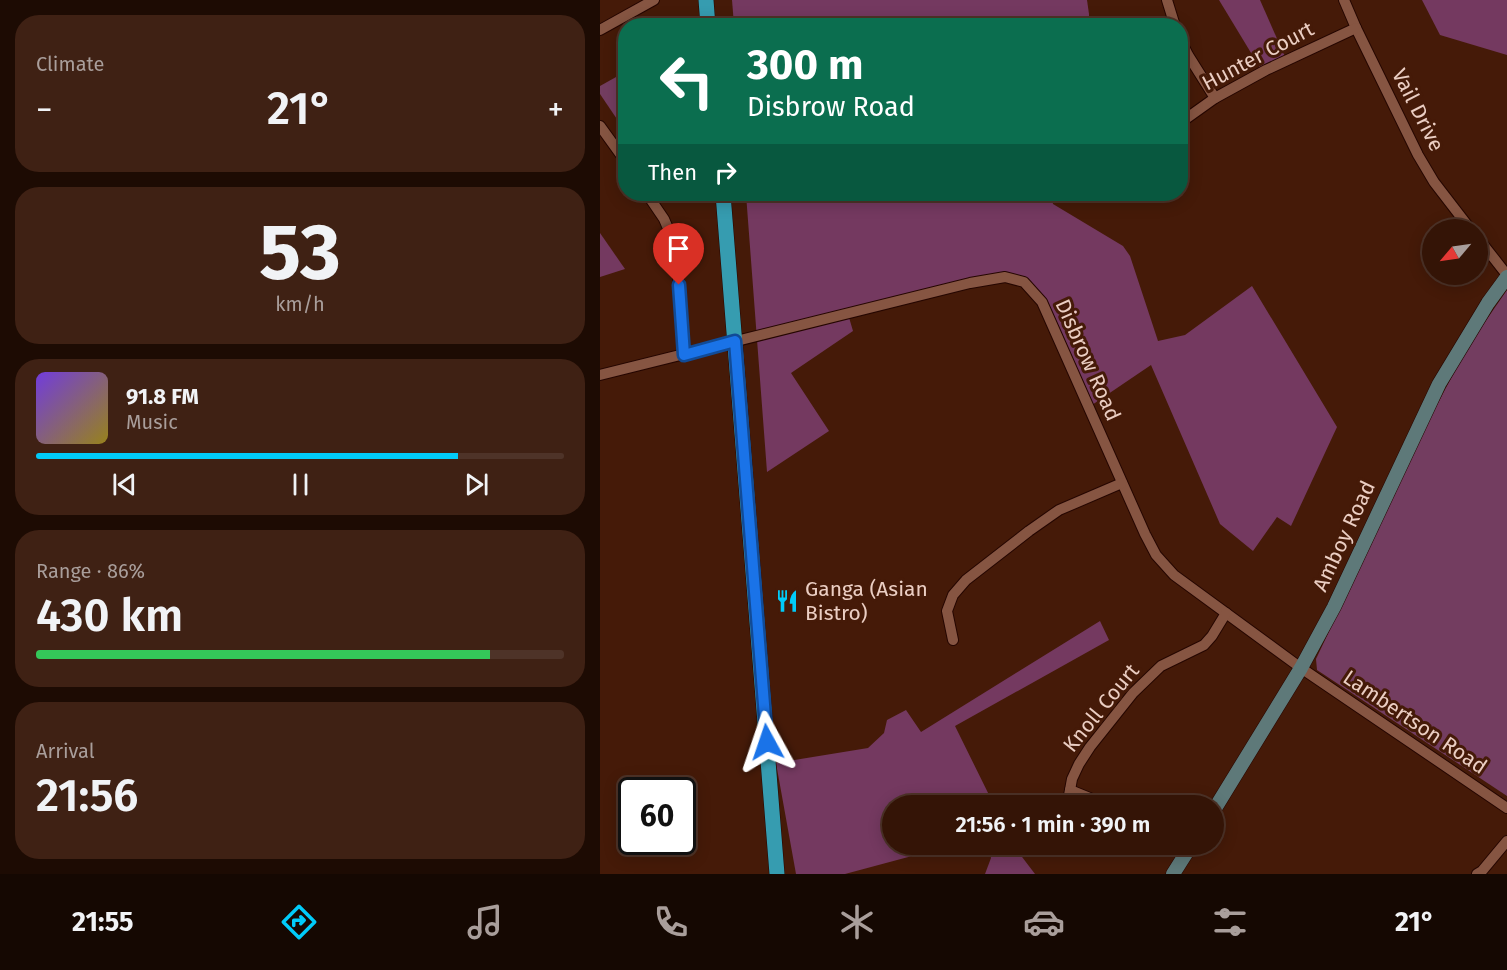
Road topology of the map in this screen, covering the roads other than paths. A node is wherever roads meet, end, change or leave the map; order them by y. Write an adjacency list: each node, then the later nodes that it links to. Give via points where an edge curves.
1 (654, 0): 5 (street)
2 (706, 0): 6 (main road)
3 (1167, 0): 7 (street)
4 (1344, 0): 9 (street, Vail Drive)
5 (622, 18)
6 (707, 18)
7 (1173, 18)
8 (618, 20): 10 (street)
9 (1356, 28): 12 (street, Hunter Court); 18 (street, Vail Drive, via 1418,155)
10 (600, 30)
11 (1188, 55): 12 (street)
12 (1215, 98): 13 (street, Hunter Court)
13 (1188, 117)
14 (600, 126): 15 (street)
15 (618, 151)
16 (652, 201): 22 (street, via 673,240)
17 (724, 201): 21 (main road)
18 (1463, 219)
19 (1488, 251): 20 (street)
20 (1507, 276): 27 (street, Amboy Road, via 1439,384 1334,607)
21 (735, 341): 22 (street, Disbrow Road); 24 (street, Disbrow Road, via 970,283 1005,277 1024,282 1042,302); 35 (main road)
22 (684, 355): 23 (street, Disbrow Road)
23 (600, 375)
24 (1122, 483): 25 (street, Disbrow Road, via 1156,555 1174,575); 26 (street, via 1059,510 966,580 953,595 947,611)
25 (1226, 613): 27 (street, Disbrow Road); 28 (street, Knoll Court, via 1204,645 1161,666 1133,693 1090,747)
26 (953, 640)
27 (1301, 668): 31 (street, Amboy Road); 32 (street, Lambertson Road)
28 (1070, 790): 29 (street, Knoll Court); 30 (street)
29 (1069, 795)
30 (1082, 795)
31 (1223, 795)
32 (1507, 808)
33 (1507, 841): 37 (street)
34 (1185, 855): 36 (street)
35 (777, 874)
36 (1173, 874)
37 (1476, 874)

